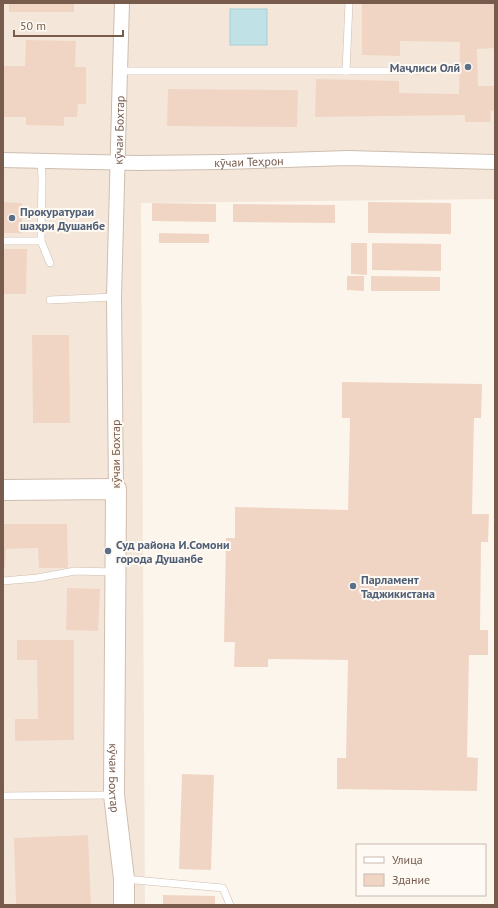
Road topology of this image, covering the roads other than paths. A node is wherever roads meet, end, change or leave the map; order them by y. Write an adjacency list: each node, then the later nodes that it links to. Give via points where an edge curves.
1 (122, 3): 4 (street, кӯчаи Бохтар)
2 (349, 3): 3 (lane)
3 (346, 70): 4 (lane); 5 (lane)
4 (120, 71): 9 (street, кӯчаи Бохтар)
5 (416, 72)
6 (3, 160): 7 (street, кӯчаи Теҳрон)
7 (41, 160): 9 (street, кӯчаи Теҳрон); 11 (lane)
8 (495, 162): 9 (street, кӯчаи Теҳрон, via 348,158)
9 (117, 163): 13 (street, кӯчаи Бохтар)
10 (3, 241): 11 (lane)
11 (41, 241): 12 (lane)
12 (50, 263)
13 (114, 297): 14 (lane); 15 (street, кӯчаи Бохтар)
14 (50, 300)
15 (116, 489): 16 (street); 17 (street, кӯчаи Бохтар)
16 (3, 490)
17 (115, 572): 18 (lane, via 75,571); 19 (street, кӯчаи Бохтар)
18 (3, 581)
19 (114, 795): 20 (lane); 21 (street, кӯчаи Бохтар)
20 (3, 796)
21 (124, 879): 22 (street, кӯчаи Бохтар); 23 (lane, via 223,888)
22 (124, 905)
23 (230, 905)

